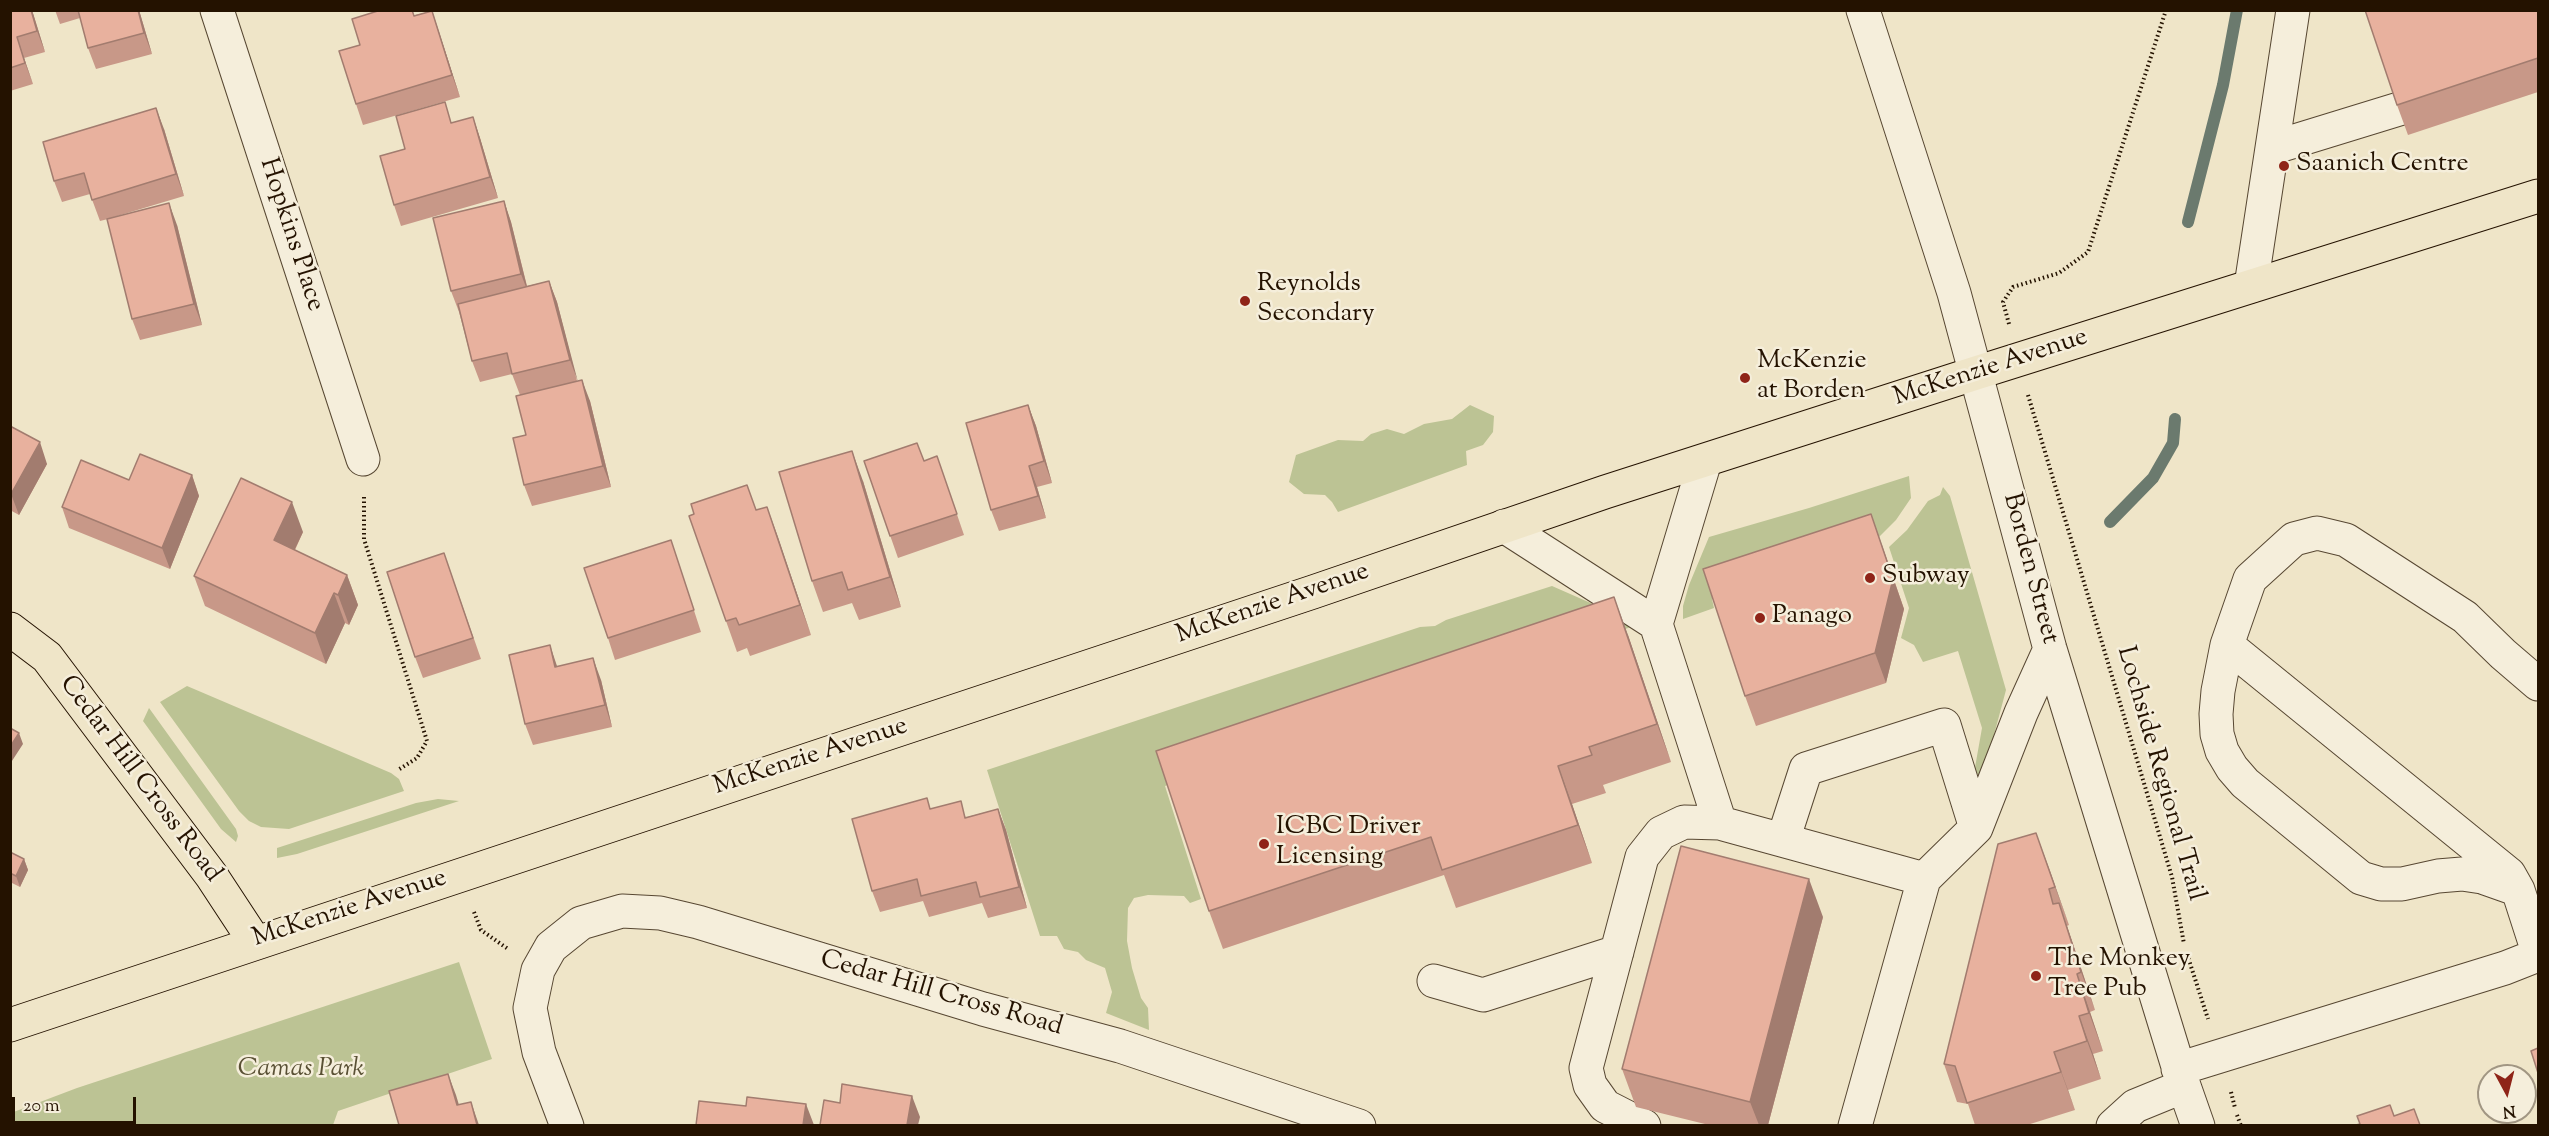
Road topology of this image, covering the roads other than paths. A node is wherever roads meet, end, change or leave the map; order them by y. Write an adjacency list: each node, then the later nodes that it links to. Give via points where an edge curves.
1 (217, 10): 9 (street, Hopkins Place)
2 (1863, 10): 8 (street, Borden Street)
3 (2293, 10): 5 (street)
4 (2438, 97): 5 (street)
5 (2271, 158): 7 (street)
6 (2538, 196): 7 (main road, McKenzie Avenue)
7 (2251, 286): 8 (main road, McKenzie Avenue)
8 (1976, 373): 10 (main road, McKenzie Avenue); 15 (street, Borden Street)
9 (363, 459)
10 (1705, 461): 11 (main road, McKenzie Avenue); 12 (street)
11 (1504, 526): 12 (street); 22 (main road, McKenzie Avenue)
12 (1656, 624): 17 (street)
13 (10, 629): 22 (main road, Cedar Hill Cross Road, via 55,666 197,856)
14 (2227, 645): 16 (street, via 2250,579 2294,539 2317,533 2346,540 2465,617); 21 (street, via 2509,874); 21 (street, via 2218,692 2217,734 2222,751 2245,783 2361,878 2381,884 2402,884 2462,874)
15 (2050, 649): 18 (street); 27 (street, Borden Street)
16 (2538, 684)
17 (1720, 824): 19 (street); 23 (street, via 1684,822 1661,833 1642,857)
18 (1977, 828): 19 (street, via 1944,725 1806,770); 20 (street)
19 (1782, 840): 20 (street)
20 (1924, 879): 31 (street)
21 (2518, 890): 24 (street)
22 (255, 942): 26 (main road, McKenzie Avenue)
23 (1617, 952): 25 (street, via 1483,995); 30 (street, via 1586,1068 1590,1085 1605,1106)
24 (2538, 954): 27 (street, via 2505,968 2220,1056)
25 (1434, 981)
26 (10, 1025)
27 (2181, 1078): 32 (street, via 2135,1106); 33 (street, Borden Street)
28 (567, 1125): 29 (street, Cedar Hill Cross Road, via 539,1052 530,1008 538,970 551,947 580,923 622,911 660,913 698,922 1120,1047)
29 (1359, 1125)
30 (1644, 1125)
31 (1855, 1125)
32 (2114, 1125)
33 (2198, 1125)

